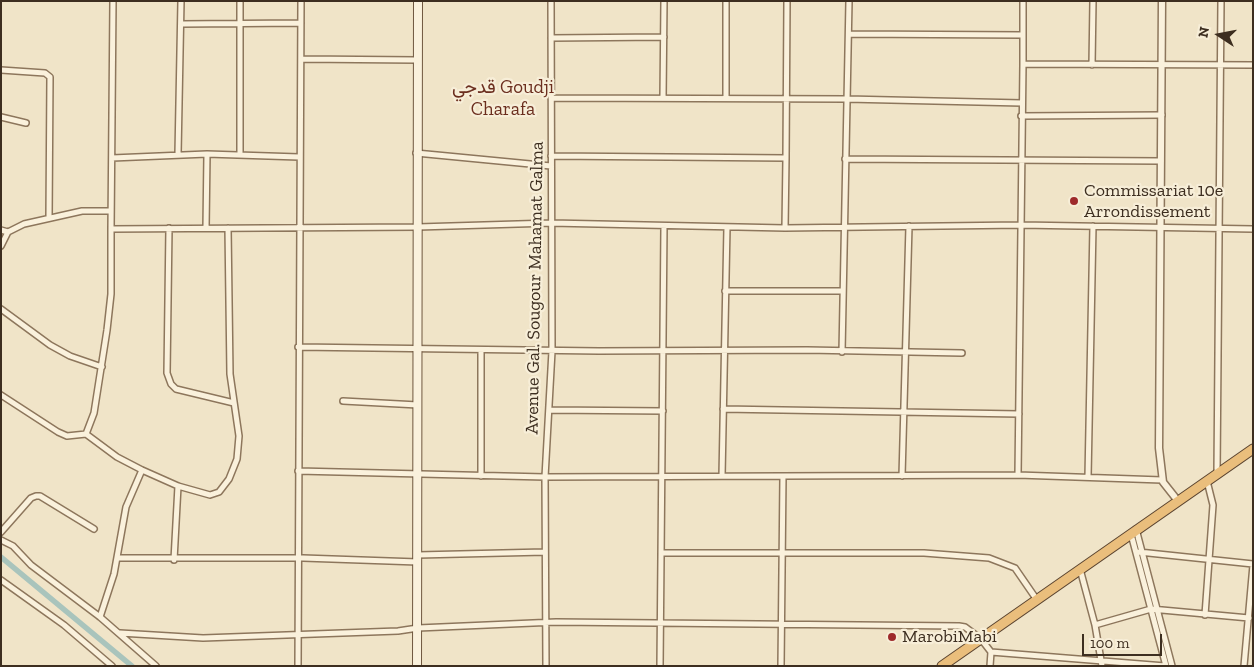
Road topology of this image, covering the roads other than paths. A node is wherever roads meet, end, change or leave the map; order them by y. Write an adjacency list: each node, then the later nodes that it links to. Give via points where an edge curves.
1 (113, 1): 45 (street)
2 (181, 1): 17 (street)
3 (240, 1): 15 (street)
4 (301, 1): 16 (street)
5 (418, 1): 23 (main road)
6 (551, 1): 21 (street, Avenue Gal. Sougour Mahamat Galma)
7 (664, 1): 20 (street)
8 (726, 1): 32 (street)
9 (787, 1): 34 (street)
10 (849, 1): 18 (street)
11 (1023, 1): 19 (street)
12 (1093, 1): 25 (street)
13 (1162, 1): 27 (street)
14 (1221, 1): 28 (street)
15 (240, 23): 16 (street); 17 (street); 43 (street)
16 (301, 23): 22 (street)
17 (181, 24): 41 (street)
18 (849, 34): 19 (street); 33 (street)
19 (1022, 35): 24 (street)
20 (664, 37): 21 (street); 31 (street)
21 (551, 38): 30 (street, Avenue Gal. Sougour Mahamat Galma)
22 (301, 59): 23 (street); 46 (street)
23 (416, 60): 40 (main road)
24 (1023, 64): 25 (street); 35 (street)
25 (1092, 65): 27 (street)
26 (1253, 65): 28 (street)
27 (1162, 66): 28 (street); 36 (street)
28 (1221, 66): 69 (street)
29 (1, 70): 53 (street, via 45,73 50,77)
30 (551, 98): 31 (street); 44 (street, Avenue Gal. Sougour Mahamat Galma)
31 (663, 98): 32 (street)
32 (726, 98): 34 (street)
33 (847, 98): 34 (street); 35 (street); 48 (street)
34 (786, 99): 47 (street)
35 (1022, 103): 37 (street)
36 (1162, 115): 37 (street); 50 (street)
37 (1022, 116): 49 (street)
38 (1, 117): 39 (street)
39 (26, 123)
40 (416, 153): 51 (street); 60 (main road)
41 (178, 154): 42 (street); 45 (street)
42 (207, 154): 43 (street); 63 (street)
43 (240, 154): 46 (street)
44 (551, 156): 47 (street); 51 (street, Avenue Gal. Sougour Mahamat Galma)
45 (112, 158): 52 (street)
46 (299, 158): 65 (street)
47 (786, 158): 66 (street)
48 (845, 159): 49 (street); 57 (street)
49 (1022, 160): 50 (street); 55 (street)
50 (1161, 161): 67 (street)
51 (551, 166): 54 (street, Avenue Gal. Sougour Mahamat Galma)
52 (112, 211): 53 (street, via 82,211); 68 (street)
53 (49, 218): 72 (street)
54 (550, 223): 56 (street); 60 (street); 82 (street, Avenue Gal. Sougour Mahamat Galma)
55 (1021, 225): 58 (street); 59 (street); 95 (street)
56 (664, 226): 61 (street); 80 (street)
57 (844, 226): 58 (street); 66 (street); 75 (street)
58 (909, 226): 84 (street)
59 (1093, 226): 67 (street); 109 (street)
60 (418, 227): 65 (street); 78 (main road)
61 (727, 227): 66 (street); 74 (street)
62 (169, 228): 63 (street); 68 (street); 89 (street, via 167,373 171,384 176,389)
63 (206, 228): 64 (street)
64 (228, 228): 65 (street); 89 (street, via 230,374)
65 (299, 228): 77 (street)
66 (785, 228)
67 (1159, 228): 69 (street); 110 (street, via 1159,448)
68 (112, 229): 86 (street, via 111,294)
69 (1220, 229): 70 (street); 101 (street)
70 (1253, 229)
71 (1, 230): 72 (street)
72 (8, 232): 73 (street)
73 (1, 246)
74 (726, 291): 75 (street); 81 (street)
75 (843, 291): 83 (street)
76 (1, 309): 86 (street, via 50,345)
77 (298, 347): 78 (street); 99 (street)
78 (417, 349): 79 (street); 90 (main road)
79 (481, 350): 82 (street); 103 (street)
80 (664, 350): 81 (street); 82 (street); 93 (street)
81 (724, 350): 83 (street); 92 (street)
82 (552, 351): 91 (street, Avenue Gal. Sougour Mahamat Galma)
83 (842, 352): 84 (street)
84 (905, 353): 85 (street); 94 (street)
85 (962, 353)
86 (102, 367): 96 (street, via 94,413)
87 (1, 395): 96 (street, via 58,432 67,436)
88 (343, 401): 90 (street)
89 (234, 403): 112 (street, via 239,446 229,480 215,494)
90 (418, 405): 100 (main road)
91 (549, 410): 93 (street); 104 (street, Avenue Gal. Sougour Mahamat Galma)
92 (723, 410): 94 (street); 106 (street)
93 (663, 411): 105 (street)
94 (904, 413): 95 (street); 108 (street)
95 (1019, 414): 102 (street)
96 (86, 434): 98 (street, via 117,457)
97 (1253, 449): 101 (highway)
98 (142, 470): 112 (street); 122 (street, via 126,506)
99 (298, 472): 100 (street); 123 (street)
100 (418, 474): 103 (street); 124 (main road)
101 (1218, 474): 111 (highway)
102 (1018, 475): 108 (street); 109 (street)
103 (481, 476): 104 (street)
104 (545, 476): 105 (street); 118 (street, Avenue Gal. Sougour Mahamat Galma)
105 (663, 476): 106 (street); 120 (street)
106 (722, 476): 107 (street)
107 (783, 476): 108 (street); 121 (street)
108 (902, 476)
109 (1088, 477): 110 (street)
110 (1162, 480): 113 (street)
111 (1206, 481): 113 (highway); 126 (street, via 1213,506)
112 (178, 486): 125 (street)
113 (1178, 501): 115 (highway)
114 (94, 529): 116 (street, via 36,496)
115 (1134, 531): 119 (street); 128 (highway)
116 (1, 532)
117 (1, 540): 133 (street, via 13,546 31,565)
118 (545, 552): 124 (street); 135 (street, Avenue Gal. Sougour Mahamat Galma)
119 (1139, 552): 126 (street); 131 (street)
120 (661, 553): 121 (street); 136 (street)
121 (782, 554): 130 (street, via 924,553 988,558 1015,568); 137 (street)
122 (118, 558): 125 (street); 133 (street)
123 (298, 558): 124 (street); 125 (street); 141 (street)
124 (418, 558): 139 (main road)
125 (174, 560)
126 (1209, 560): 127 (street); 132 (street)
127 (1253, 564): 134 (street)
128 (1080, 568): 130 (highway); 138 (street)
129 (1, 580): 145 (street, via 64,625)
130 (1036, 600): 142 (highway)
131 (1154, 609): 132 (street); 138 (street); 154 (street); 155 (street)
132 (1205, 615): 134 (street)
133 (100, 617): 140 (street)
134 (1248, 618): 156 (street)
135 (547, 623): 136 (street); 139 (street); 149 (street, Avenue Gal. Sougour Mahamat Galma)
136 (660, 623): 137 (street); 150 (street)
137 (782, 624): 142 (street, via 959,626); 151 (street)
138 (1095, 625): 144 (street)
139 (418, 628): 141 (street, via 398,632); 148 (main road)
140 (120, 633): 141 (street, via 204,638); 146 (street)
141 (298, 635): 147 (street)
142 (981, 639): 143 (street); 152 (highway)
143 (990, 652): 144 (street); 153 (street)
144 (1102, 664): 154 (street)
145 (112, 666)
146 (156, 666)
147 (298, 666)
148 (417, 666)
149 (546, 666)
150 (660, 666)
151 (781, 666)
152 (942, 666)
153 (990, 666)
154 (1165, 666)
155 (1172, 666)
156 (1244, 666)

